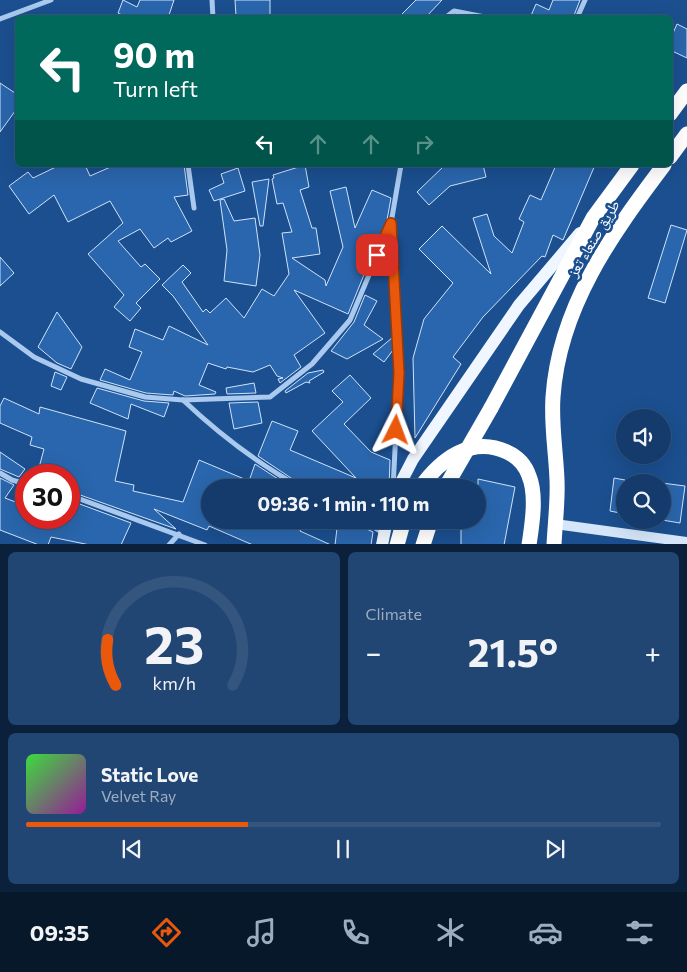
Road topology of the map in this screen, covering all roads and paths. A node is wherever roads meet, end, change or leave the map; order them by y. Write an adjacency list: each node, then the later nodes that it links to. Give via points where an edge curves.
1 (51, 0): 8 (street)
2 (212, 0): 4 (street)
3 (586, 0): 7 (street)
4 (213, 15)
5 (449, 15): 6 (street, via 454,11)
6 (475, 15)
7 (578, 15)
8 (0, 18)
9 (687, 91): 10 (highway)
10 (673, 110)
11 (687, 134): 12 (highway)
12 (673, 153)
13 (188, 167): 17 (street)
14 (401, 167): 19 (street)
15 (631, 167): 18 (highway, طريق صنعاء تعز)
16 (662, 167): 30 (highway, طريق صنعاء تعز, via 606,245 571,315 559,358 553,397 557,481)
17 (194, 208)
18 (593, 218): 25 (main road, via 518,305); 27 (highway, طريق صنعاء تعز, bridge)
19 (391, 223): 21 (street, via 350,320 312,364 270,397); 24 (street, via 399,373)
20 (0, 332): 21 (street, via 34,357 81,379 145,397)
21 (183, 400): 23 (street, via 219,434)
22 (0, 473): 28 (street)
23 (286, 479)
24 (393, 479)
25 (403, 479)
26 (428, 479): 41 (highway, via 442,462 462,450 487,446 512,454 522,462 530,478 533,503)
27 (450, 479)
28 (15, 481)
29 (80, 499): 34 (street)
30 (555, 524): 36 (street); 42 (highway, طريق صنعاء تعز)
31 (371, 529): 35 (street)
32 (401, 529): 39 (highway)
33 (428, 529): 40 (highway)
34 (180, 534): 37 (street); 38 (street)
35 (383, 539)
36 (687, 542)
37 (169, 544)
38 (205, 544)
39 (397, 544)
40 (423, 544)
41 (529, 544)
42 (554, 544)

